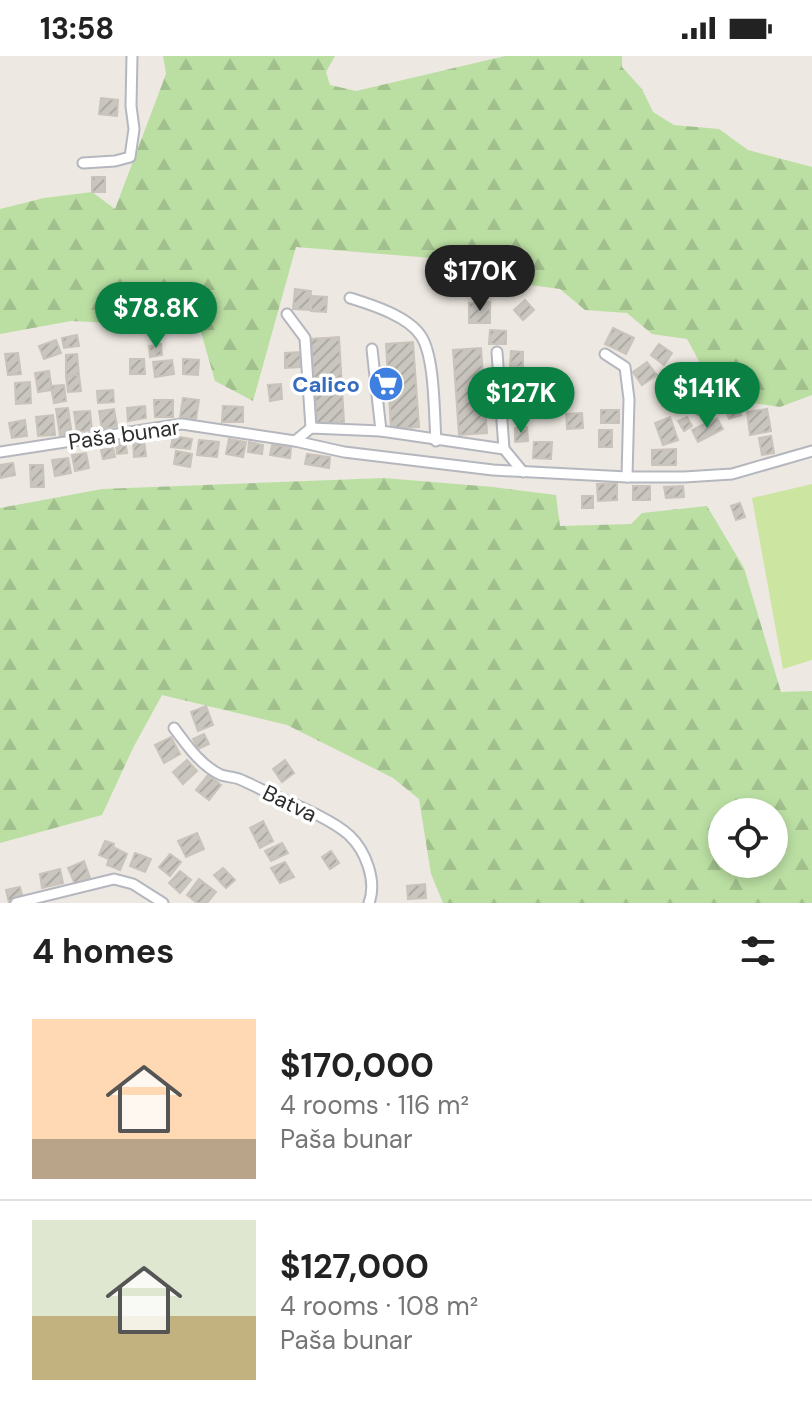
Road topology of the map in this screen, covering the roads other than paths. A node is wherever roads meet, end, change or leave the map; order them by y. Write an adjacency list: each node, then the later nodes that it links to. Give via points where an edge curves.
1 (132, 56): 2 (street, via 130,157)
2 (83, 163)
3 (350, 298): 11 (street, via 401,318 421,336 430,360)
4 (287, 314): 8 (street, via 305,338)
5 (372, 349): 9 (street)
6 (497, 352): 12 (street)
7 (605, 354): 16 (street, via 625,367)
8 (311, 428): 9 (street); 10 (street)
9 (381, 431): 11 (street)
10 (295, 441): 14 (street, Paša bunar, via 182,424); 15 (street, Paša bunar, via 344,452)
11 (436, 441): 12 (street)
12 (504, 449): 15 (street)
13 (812, 451): 16 (street, Paša bunar, via 732,474)
14 (0, 452)
15 (523, 472): 16 (street, Paša bunar)
16 (627, 477)
17 (174, 728): 20 (street, Batva, via 196,757 222,775 294,804 350,836 370,870)
18 (16, 903): 19 (street, via 114,879)
19 (163, 903)
20 (369, 903)

